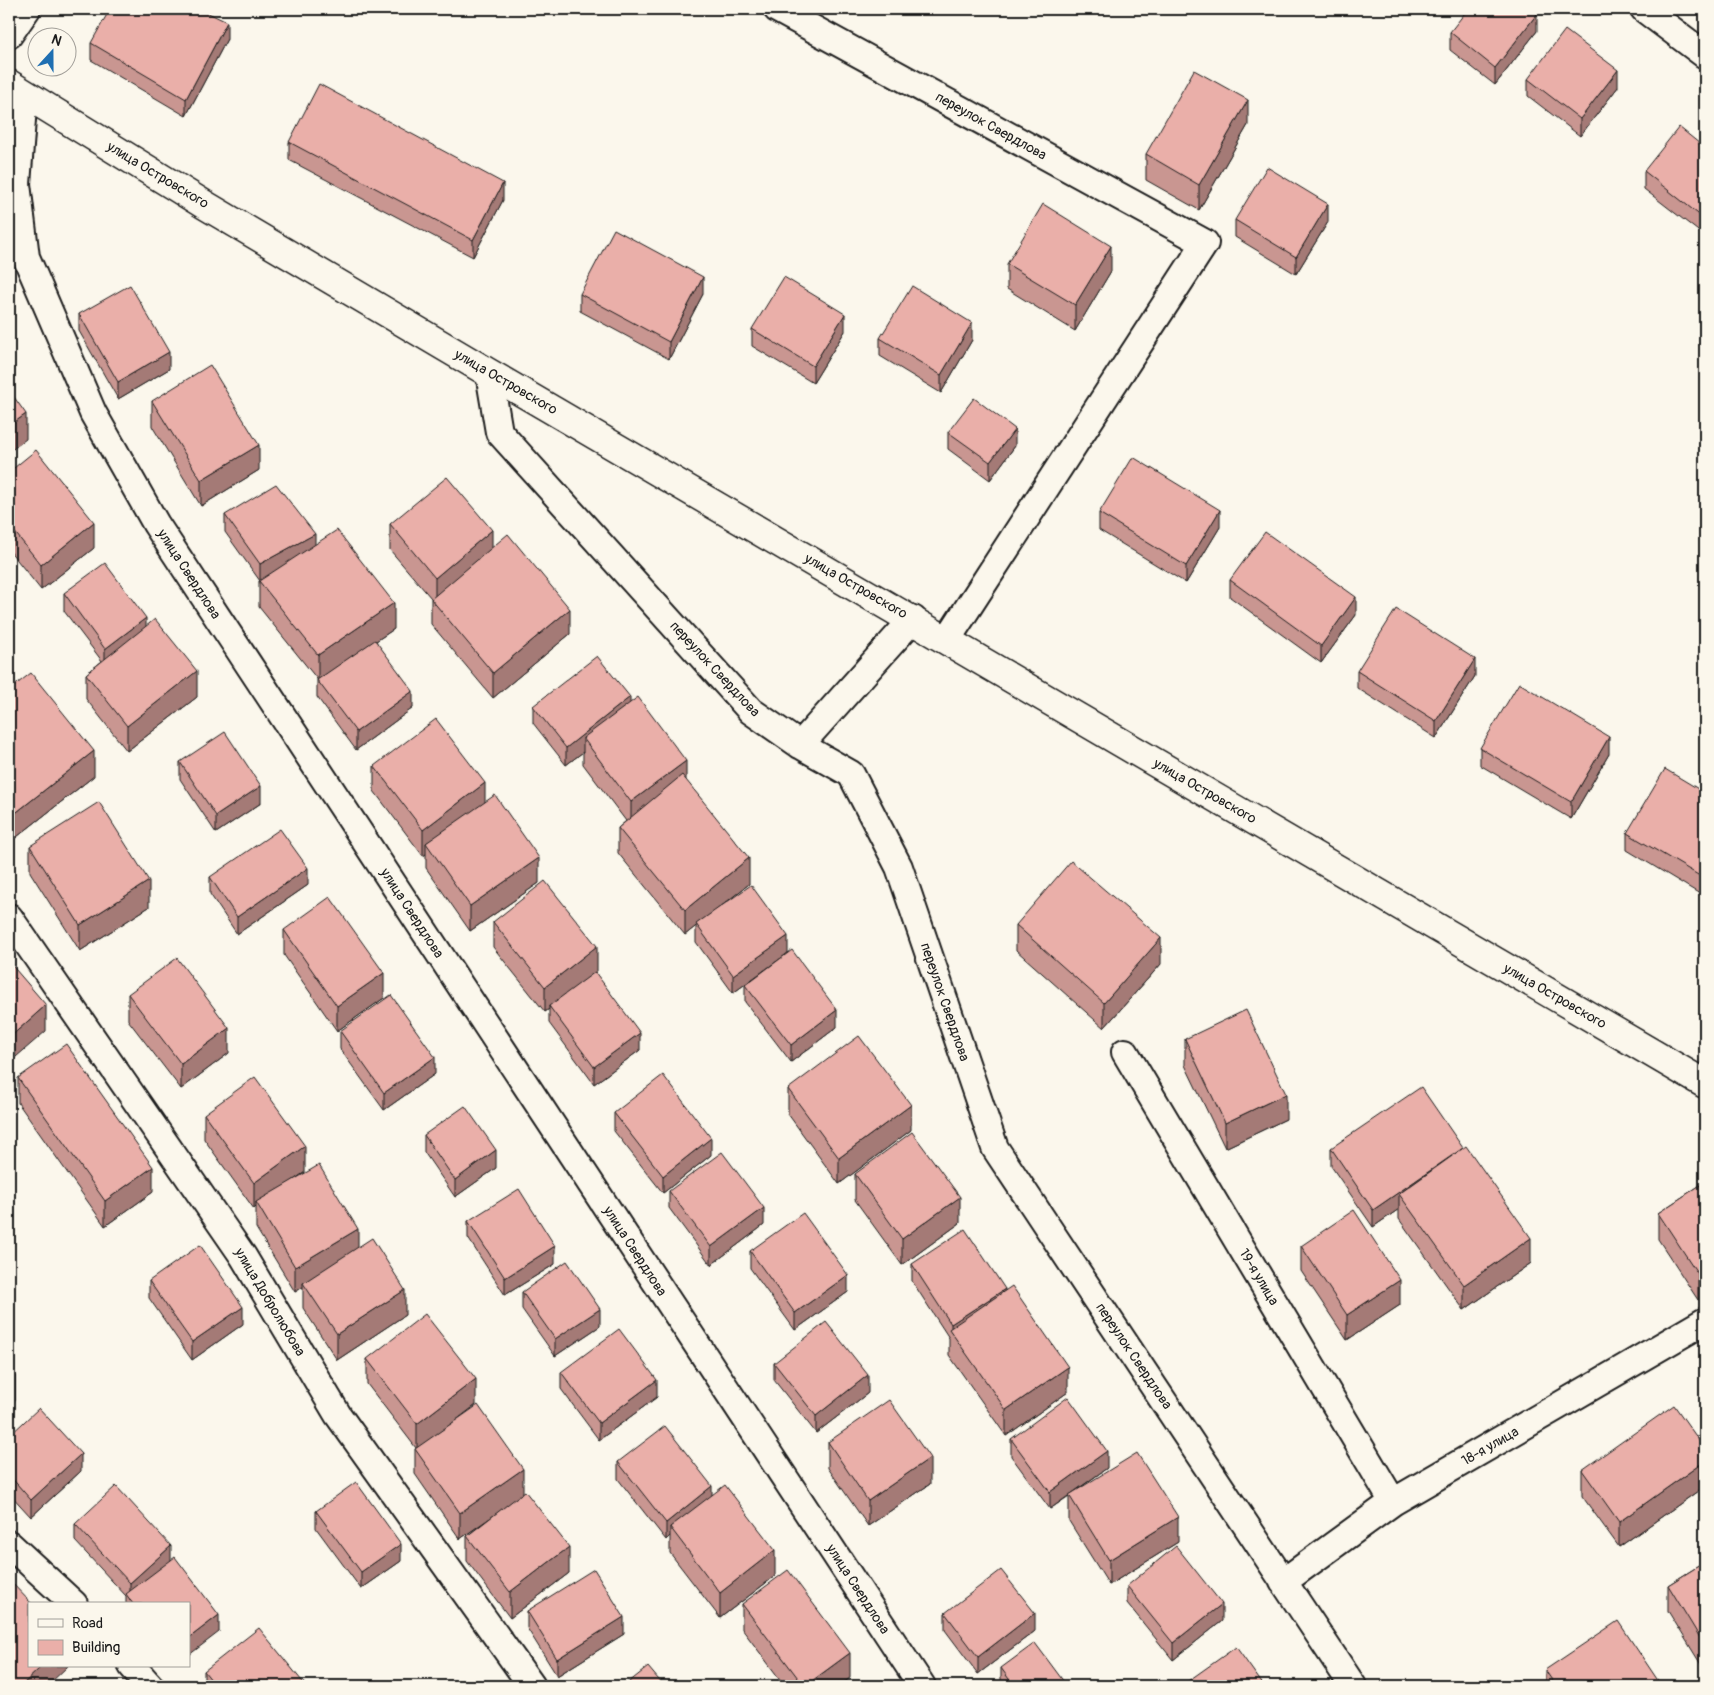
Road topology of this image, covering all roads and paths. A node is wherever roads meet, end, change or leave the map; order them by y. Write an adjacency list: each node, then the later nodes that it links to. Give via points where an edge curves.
1 (27, 9): 4 (street)
2 (777, 9): 9 (street, переулок Свердлова, via 1205,243)
3 (1644, 9): 5 (street)
4 (9, 35)
5 (1705, 55)
6 (16, 89): 7 (street, улица Островского); 22 (street, улица Свердлова, via 17,184 26,258 93,413 156,524)
7 (489, 373): 8 (street, улица Островского); 10 (street, переулок Свердлова, via 499,432 751,711)
8 (912, 619): 9 (street, улица Островского); 10 (street)
9 (947, 640): 13 (street, улица Островского)
10 (800, 745): 17 (street, переулок Свердлова, via 851,774 899,867 995,1148)
11 (9, 917): 21 (street, улица Добролюбова, via 242,1256 338,1415)
12 (1125, 1052): 15 (street, 19-я улица)
13 (1705, 1084)
14 (1705, 1321): 15 (street, 18-я улица)
15 (1393, 1502): 17 (street, 18-я улица)
16 (9, 1545): 18 (street)
17 (1284, 1582): 23 (street, переулок Свердлова)
18 (72, 1602)
19 (134, 1668): 20 (street)
20 (150, 1686)
21 (532, 1686)
22 (922, 1686)
23 (1353, 1686)

